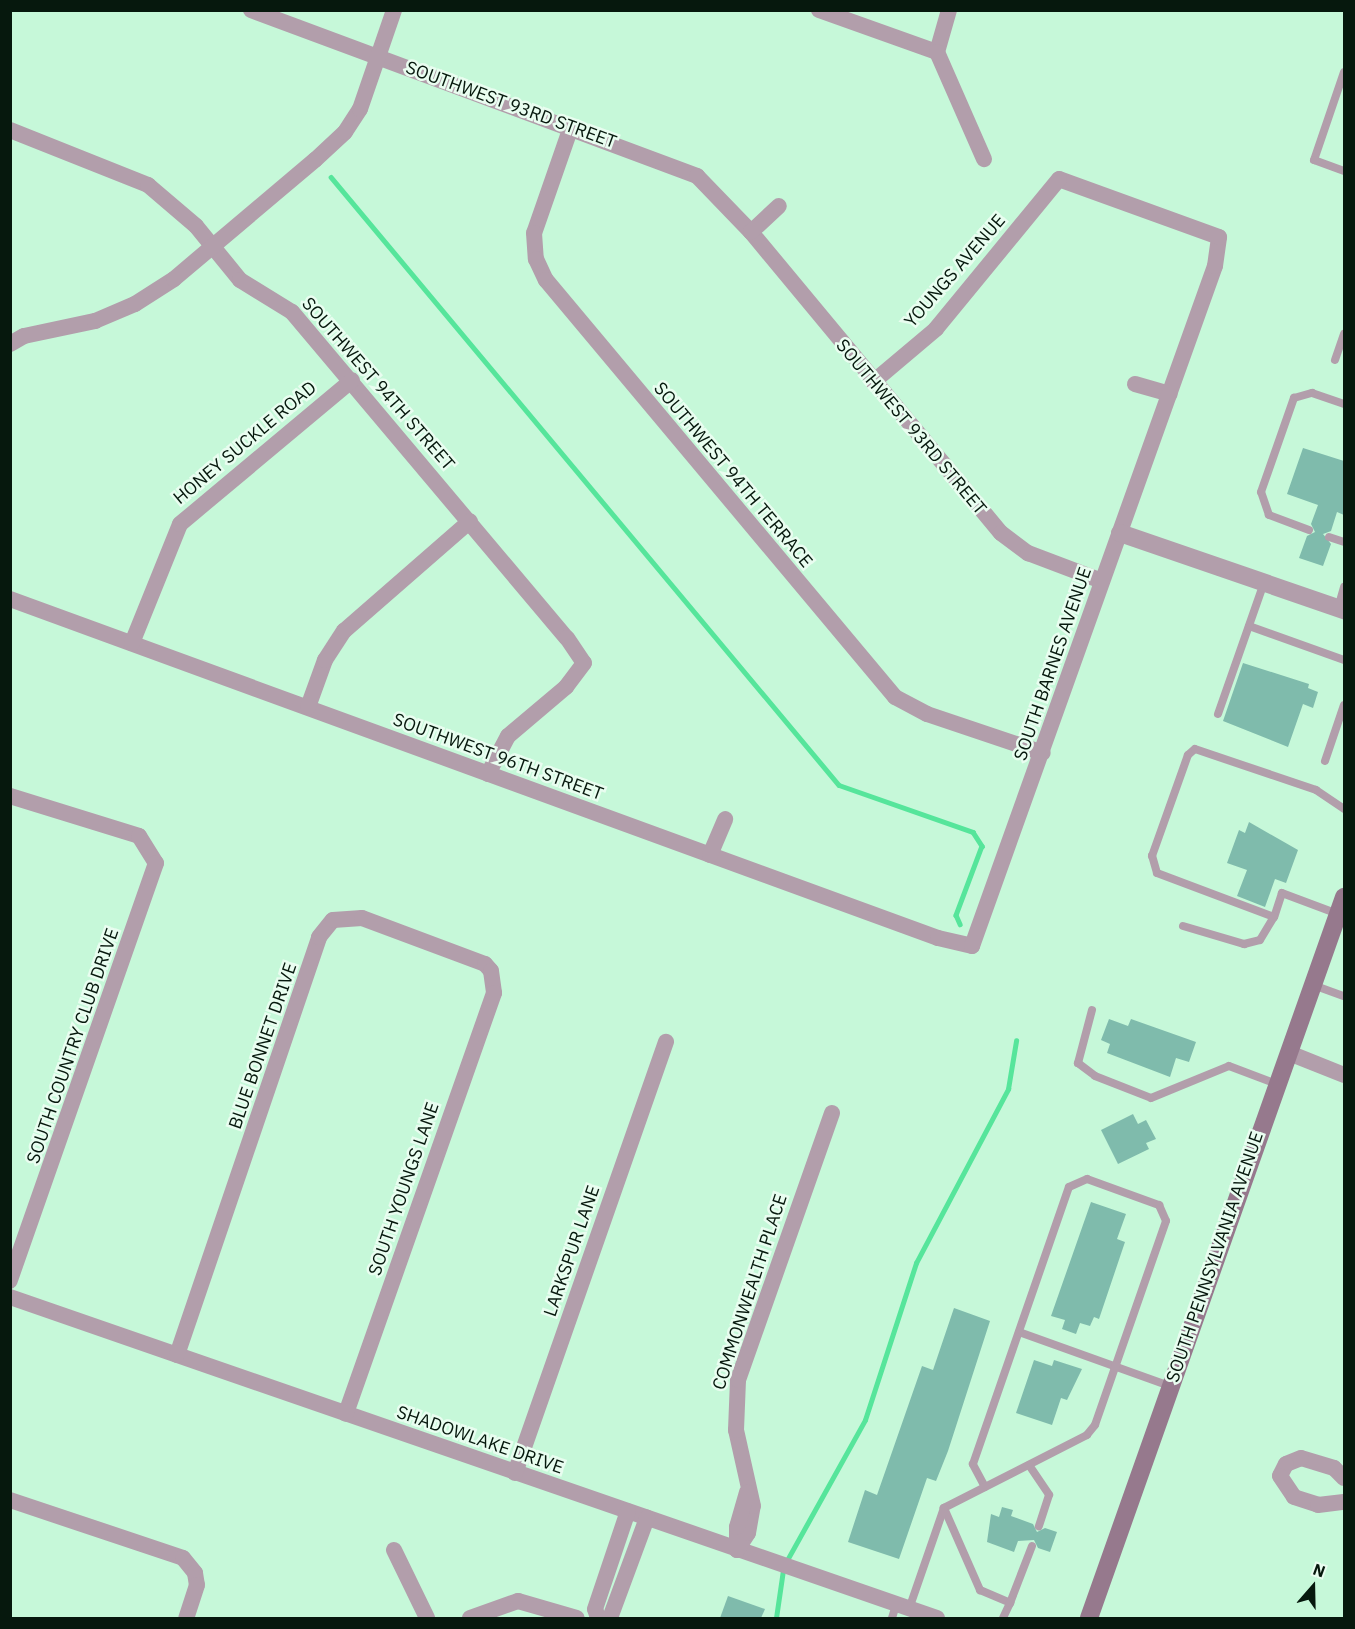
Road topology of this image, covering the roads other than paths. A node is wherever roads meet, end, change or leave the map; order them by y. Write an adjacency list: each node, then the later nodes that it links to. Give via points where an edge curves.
1 (251, 10): 6 (street, SOUTHWEST 93RD STREET)
2 (394, 10): 6 (street)
3 (819, 10): 5 (street)
4 (949, 10): 5 (street)
5 (937, 52): 10 (street)
6 (378, 57): 8 (street, SOUTHWEST 93RD STREET); 15 (street, via 360,109 345,132)
7 (1344, 72): 11 (lane, via 1314,160)
8 (571, 127): 13 (street, SOUTHWEST 93RD STREET, via 697,176); 40 (street, SOUTHWEST 94TH TERRACE, via 534,233 536,259 546,280 895,697 927,714)
9 (10, 130): 15 (street, SOUTHWEST 94TH STREET, via 135,177 174,205)
10 (984, 159)
11 (1344, 171)
12 (779, 206): 13 (street)
13 (751, 232): 20 (street, SOUTHWEST 93RD STREET)
14 (1219, 237): 20 (street, YOUNGS AVENUE, via 1059,178 936,329); 22 (street, SOUTH BARNES AVENUE, via 1215,266)
15 (212, 247): 17 (street, via 135,304 94,321 24,336); 19 (street, SOUTHWEST 94TH STREET, via 240,280 301,321)
16 (1344, 334): 18 (lane)
17 (10, 344)
18 (1335, 360)
19 (352, 380): 24 (street, SOUTHWEST 94TH STREET); 35 (street, HONEY SUCKLE ROAD, via 180,524)
20 (873, 381): 29 (street, SOUTHWEST 93RD STREET, via 1008,540 1043,560)
21 (1135, 384): 22 (street)
22 (1170, 394): 26 (street, SOUTH BARNES AVENUE)
23 (1344, 404): 25 (lane, via 1312,393 1294,398 1261,492 1269,515)
24 (470, 521): 38 (street, via 344,631 325,660); 42 (street, SOUTHWEST 94TH STREET, via 585,663 566,687 508,736)
25 (1309, 530)
26 (1120, 533): 29 (street, SOUTH BARNES AVENUE); 30 (street)
27 (1329, 537): 28 (lane)
28 (1344, 542)
29 (1102, 581): 40 (street, SOUTH BARNES AVENUE)
30 (1264, 583): 33 (street); 34 (lane)
31 (1344, 587): 33 (lane)
32 (10, 599): 35 (street, SOUTHWEST 96TH STREET)
33 (1341, 609)
34 (1249, 626): 36 (lane); 39 (lane)
35 (132, 644): 38 (street, SOUTHWEST 96TH STREET)
36 (1344, 660)
37 (1344, 705): 41 (lane)
38 (308, 707): 42 (street, SOUTHWEST 96TH STREET)
39 (1218, 714)
40 (1042, 753): 50 (street, SOUTH BARNES AVENUE)
41 (1325, 761)
42 (488, 774): 46 (street, SOUTHWEST 96TH STREET)
43 (10, 796): 60 (street, SOUTH COUNTRY CLUB DRIVE, via 139,836 154,856 155,873)
44 (1344, 809): 48 (lane, via 1317,790 1203,748 1188,755 1153,865 1157,873)
45 (725, 819): 46 (street)
46 (710, 855): 50 (street, SOUTHWEST 96TH STREET, via 938,938)
47 (1341, 906): 48 (lane, via 1282,893); 52 (main road, SOUTH PENNSYLVANIA AVENUE)
48 (1274, 917): 49 (lane, via 1260,940 1244,944)
49 (1183, 926)
50 (972, 946)
51 (493, 977): 63 (street, BLUE BONNET DRIVE, via 478,961 362,918 341,917 323,930); 66 (street, SOUTH YOUNGS LANE, via 492,1000)
52 (1313, 985): 53 (lane); 56 (main road, SOUTH PENNSYLVANIA AVENUE)
53 (1344, 996)
54 (1092, 1010): 58 (lane, via 1078,1063 1095,1076 1151,1098 1229,1066)
55 (666, 1042): 68 (street, LARKSPUR LANE)
56 (1289, 1053): 57 (street); 58 (main road, SOUTH PENNSYLVANIA AVENUE)
57 (1344, 1075)
58 (1277, 1084): 65 (main road, SOUTH PENNSYLVANIA AVENUE)
59 (832, 1113): 79 (street, COMMONWEALTH PLACE, via 736,1387 736,1430 752,1516)
60 (10, 1281)
61 (10, 1297): 63 (street, SHADOWLAKE DRIVE)
62 (1019, 1332): 64 (lane); 64 (lane, via 1069,1187 1087,1179 1159,1205 1166,1221); 70 (lane, via 973,1464)
63 (177, 1355): 66 (street, SHADOWLAKE DRIVE)
64 (1116, 1366): 65 (lane); 67 (lane, via 1087,1435)
65 (1170, 1386): 92 (main road, SOUTH PENNSYLVANIA AVENUE)
66 (346, 1414): 68 (street, SHADOWLAKE DRIVE)
67 (1029, 1465): 70 (lane); 76 (lane, via 1049,1495)
68 (515, 1473): 74 (street, SHADOWLAKE DRIVE)
69 (1344, 1478): 72 (street, via 1334,1468 1301,1458 1286,1464 1280,1476 1294,1497 1318,1505)
70 (985, 1487): 73 (lane)
71 (10, 1500): 84 (street, via 176,1555 192,1567 197,1585)
72 (1344, 1503)
73 (944, 1508): 82 (lane, via 980,1590); 83 (lane)
74 (628, 1511): 75 (street, SHADOWLAKE DRIVE); 80 (street)
75 (647, 1518): 79 (street, SHADOWLAKE DRIVE); 81 (street)
76 (1039, 1526)
77 (1032, 1546): 82 (lane)
78 (394, 1550): 85 (street)
79 (737, 1550): 83 (street, SHADOWLAKE DRIVE)
80 (608, 1572): 81 (lane); 88 (street, via 595,1609)
81 (626, 1579): 89 (street)
82 (1010, 1603): 91 (lane)
83 (899, 1611): 90 (street, SHADOWLAKE DRIVE)
84 (186, 1618)
85 (427, 1618)
86 (470, 1618): 87 (street, via 518,1601)
87 (577, 1618)
88 (598, 1618)
89 (610, 1618)
90 (937, 1618)
91 (1003, 1618)
92 (1089, 1618)

